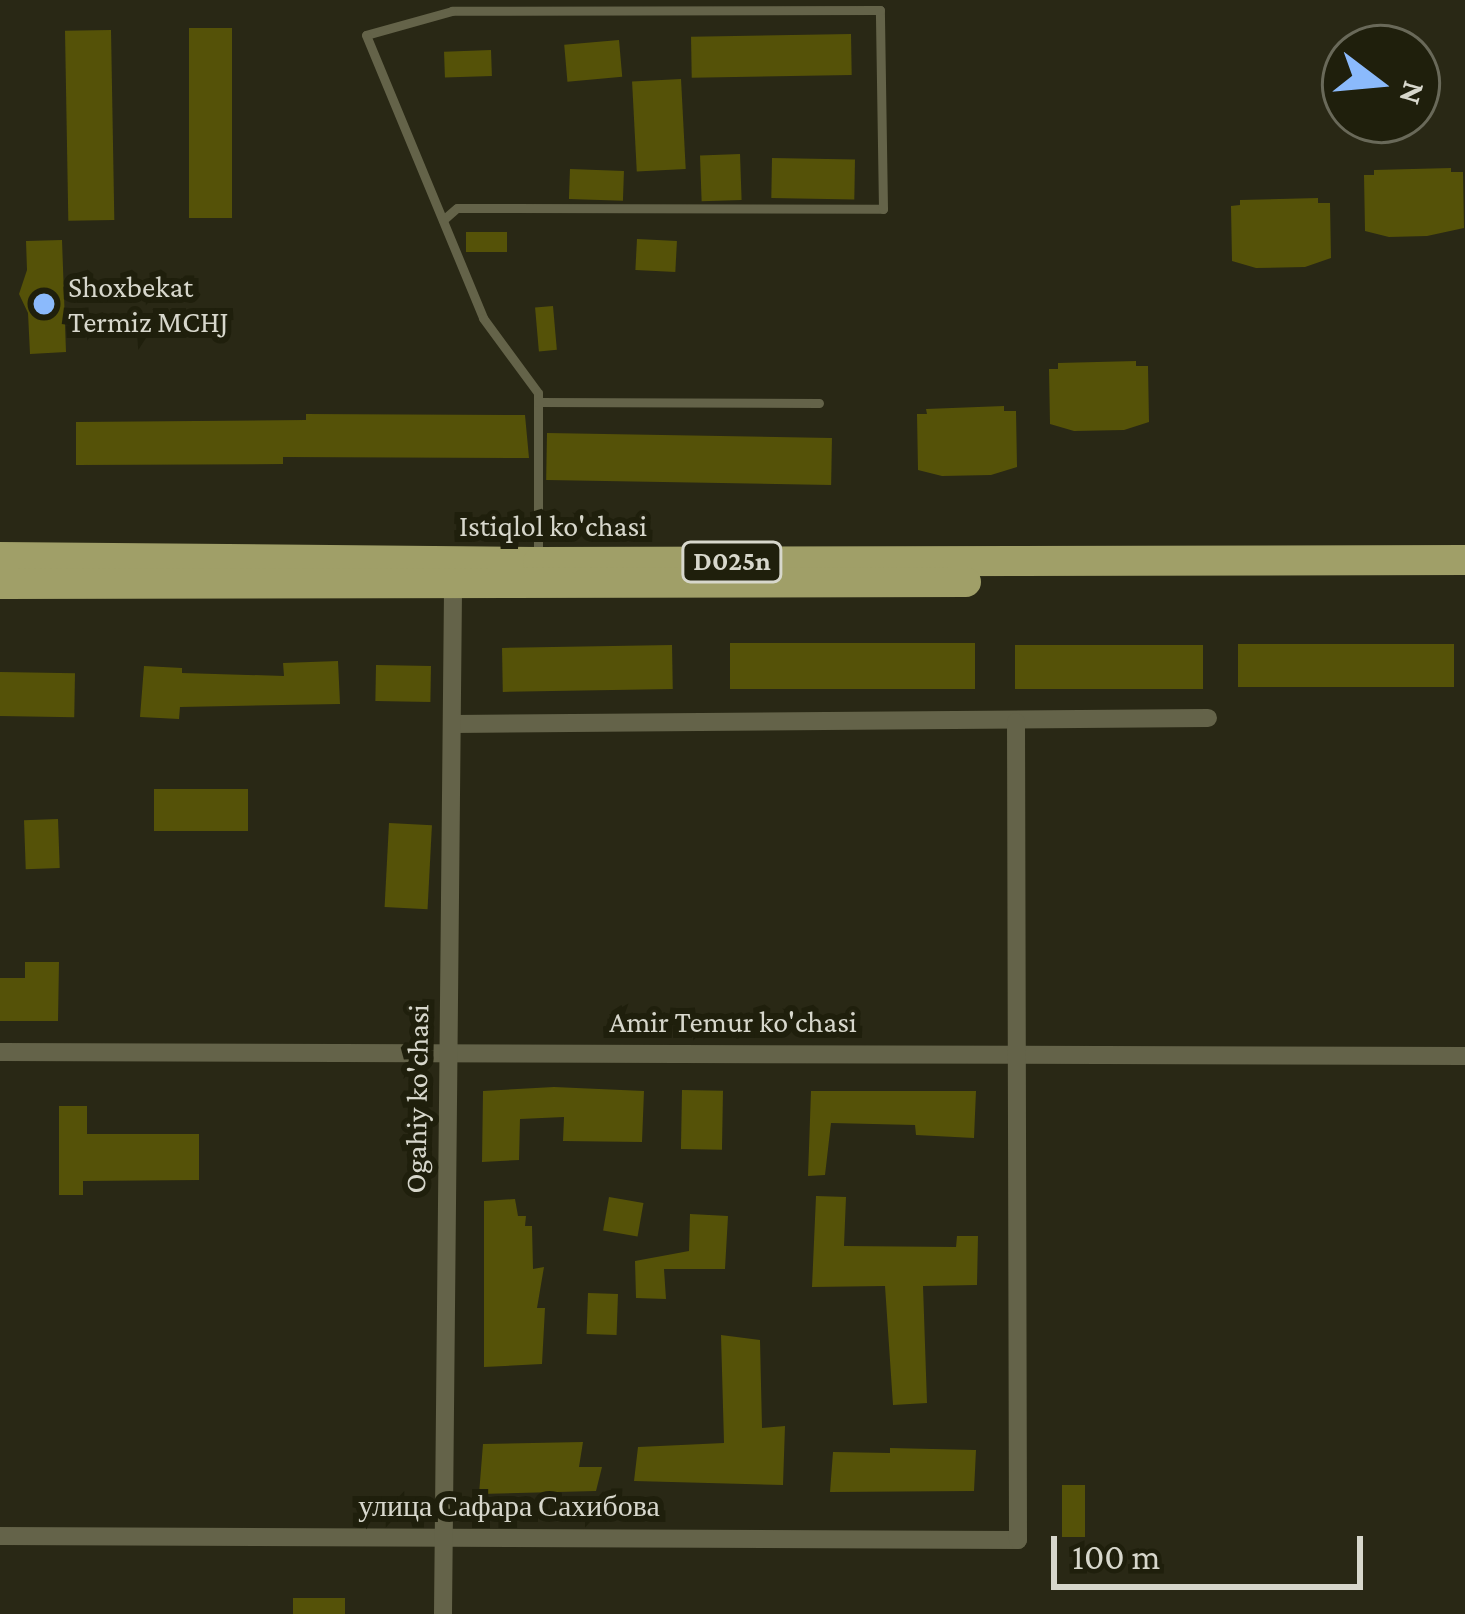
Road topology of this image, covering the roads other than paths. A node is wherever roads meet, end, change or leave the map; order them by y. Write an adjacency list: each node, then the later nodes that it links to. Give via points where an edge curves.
1 (443, 220): 1 (lane, via 366,35 452,11 880,10 883,209 457,208); 2 (lane, via 483,318)
2 (538, 402): 3 (lane); 6 (lane)
3 (819, 403)
4 (0, 556): 6 (main road, Istiqlol ko'chasi / D025n)
5 (1465, 560): 6 (main road, Istiqlol ko'chasi / D025n)
6 (538, 562)
7 (1465, 579): 9 (main road, Istiqlol ko'chasi / D025n)
8 (0, 584): 9 (main road, Istiqlol ko'chasi / D025n)
9 (453, 585): 12 (street, Ogahiy ko'chasi)
10 (1208, 718): 11 (street)
11 (1016, 722): 12 (street); 15 (street)
12 (453, 724): 13 (street, Ogahiy ko'chasi)
13 (448, 1050): 14 (street, Amir Temur ko'chasi); 15 (street, Amir Temur ko'chasi); 17 (street, Ogahiy ko'chasi)
14 (0, 1052)
15 (1017, 1053): 16 (street, Amir Temur ko'chasi); 17 (street, улица Сафара Сахибова, via 1018,1540)
16 (1465, 1055)
17 (443, 1535): 18 (street, улица Сафара Сахибова); 19 (street, Ogahiy ko'chasi)
18 (0, 1536)
19 (443, 1614)

